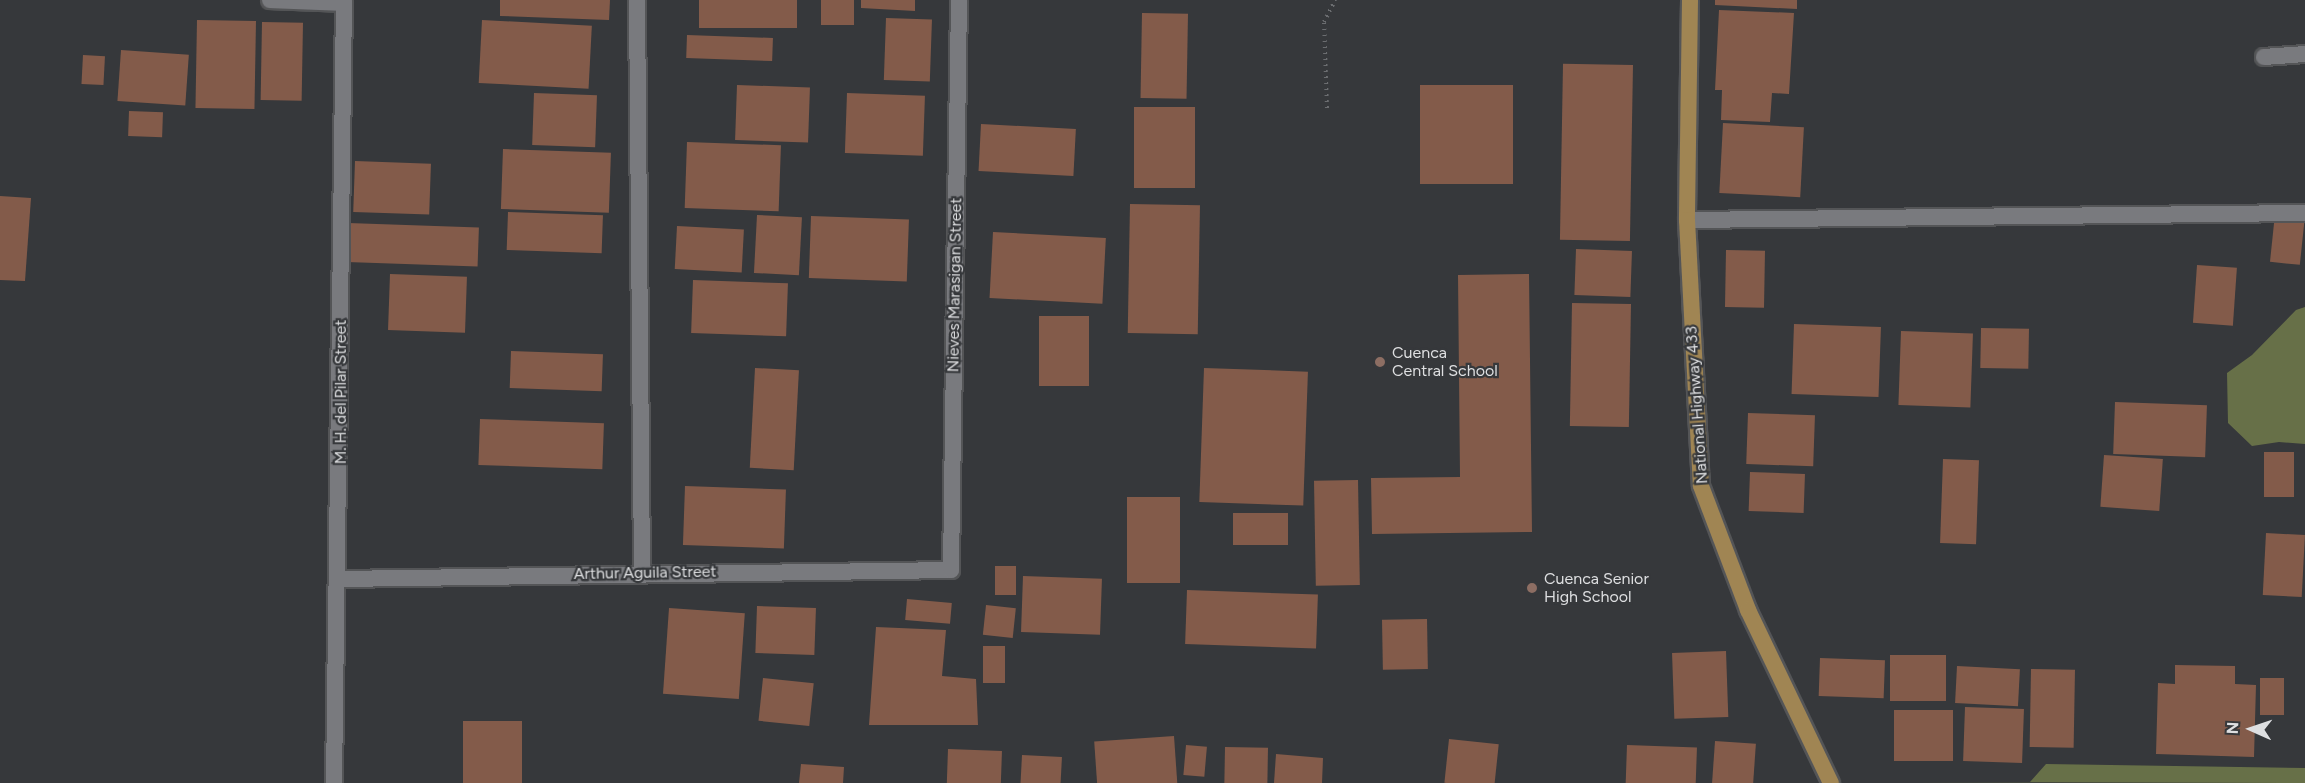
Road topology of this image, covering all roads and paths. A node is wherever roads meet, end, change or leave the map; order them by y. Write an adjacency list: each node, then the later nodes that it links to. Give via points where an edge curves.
1 (270, 0): 6 (street)
2 (637, 0): 13 (street)
3 (959, 0): 12 (street, Nieves Marasigan Street)
4 (1335, 0): 9 (path, via 1323,22)
5 (1690, 0): 11 (main road, National Highway 433)
6 (344, 1): 14 (street, M. H. del Pilar Street)
7 (2305, 54): 8 (street)
8 (2265, 57)
9 (1327, 108)
10 (2305, 213): 11 (street)
11 (1688, 220): 16 (main road, National Highway 433, via 1701,486 1748,610)
12 (951, 570): 13 (street, Arthur Aguila Street)
13 (642, 572): 14 (street, Arthur Aguila Street)
14 (339, 579): 15 (street, M. H. del Pilar Street)
15 (334, 783)
16 (1831, 783)

